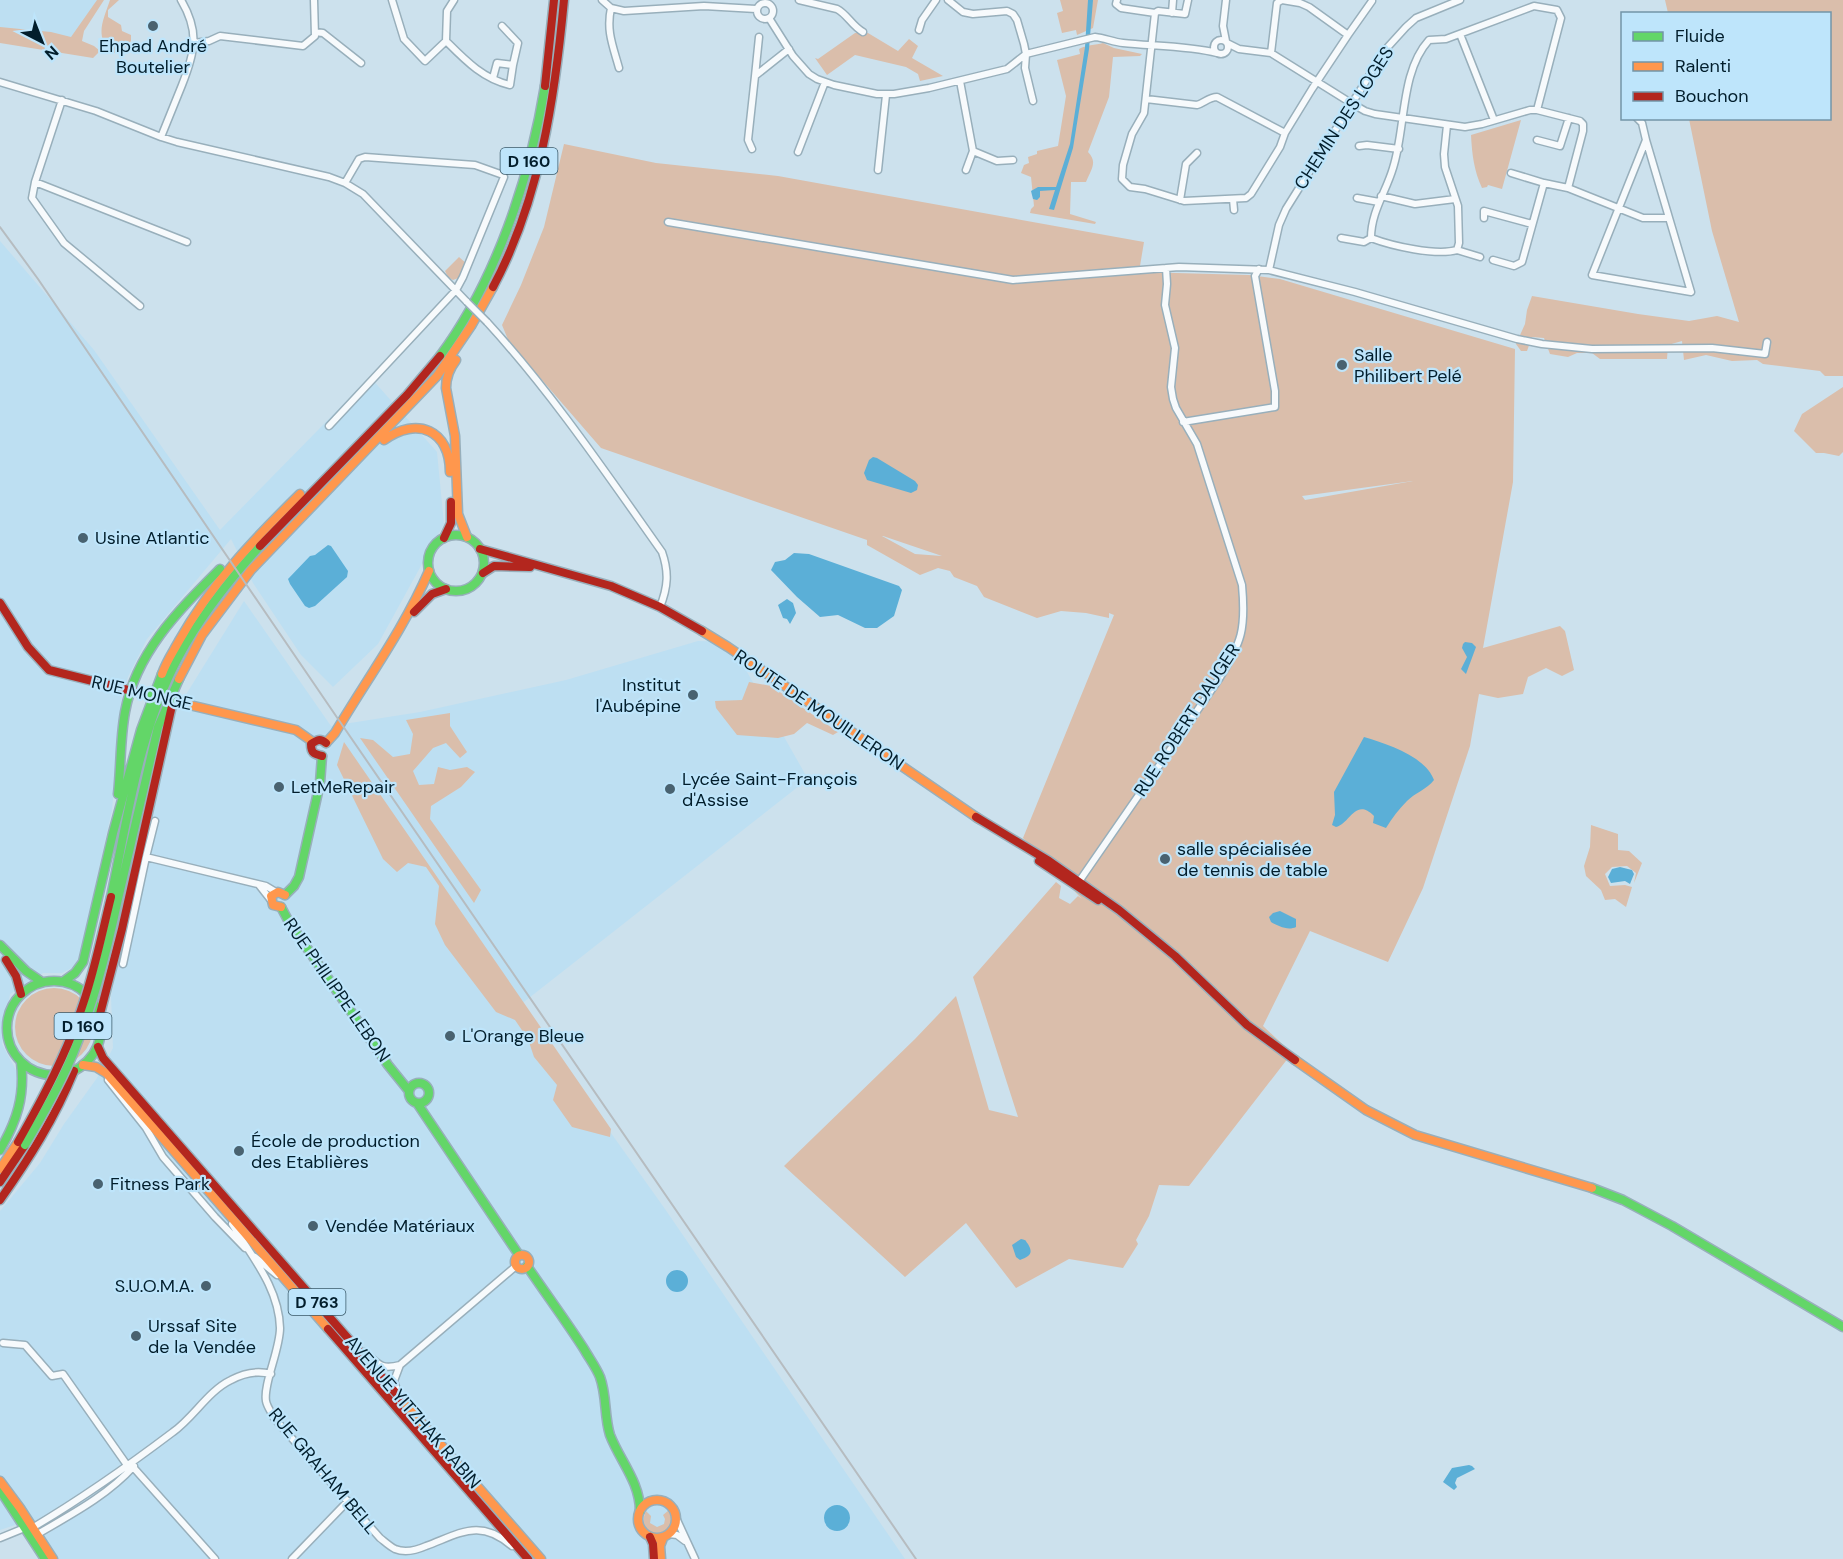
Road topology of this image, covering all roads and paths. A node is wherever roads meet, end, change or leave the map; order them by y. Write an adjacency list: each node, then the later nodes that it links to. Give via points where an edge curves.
1 (181, 0): 35 (street, via 192,24)
2 (314, 0): 27 (street)
3 (392, 0): 32 (street, via 404,39 425,61)
4 (454, 0): 32 (street, via 447,11)
5 (553, 0): 48 (main road, D 160, via 545,53)
6 (564, 0): 48 (main road, D 160)
7 (569, 0): 48 (main road, D 160, via 564,54)
8 (602, 0): 19 (street)
9 (799, 0): 28 (street, via 842,11)
10 (936, 0): 26 (street)
11 (948, 0): 43 (street, via 972,14 1013,14)
12 (1117, 0): 21 (street, via 1121,8)
13 (1173, 0): 22 (street)
14 (1188, 0): 22 (street, via 1185,14)
15 (1226, 0): 25 (street)
16 (1460, 0): 58 (street, CHEMIN DES LOGES, via 1421,15 1406,27)
17 (1372, 1): 30 (street)
18 (769, 2): 20 (street); 23 (street, via 773,11)
19 (611, 8): 20 (street); 46 (street, via 609,32)
20 (756, 9): 23 (street, via 760,18)
21 (1155, 13): 22 (street); 36 (street)
22 (1172, 13)
23 (769, 18): 37 (street)
24 (502, 26): 45 (street, via 518,42)
25 (1223, 26): 33 (street); 34 (street)
26 (919, 30)
27 (315, 32): 35 (street, via 303,46 220,36); 44 (street, via 324,33)
28 (862, 32)
29 (1460, 34): 59 (street, via 1534,6 1557,10 1561,18); 60 (street, via 1429,40 1421,49 1408,86); 62 (street)
30 (1348, 35): 42 (street, via 1309,7 1282,0 1277,3); 51 (street)
31 (759, 37): 47 (street)
32 (446, 41): 49 (street, via 482,75)
33 (1216, 42): 34 (street); 39 (street); 40 (street)
34 (1226, 42): 38 (street); 41 (street)
35 (194, 43): 66 (street, via 191,63)
36 (1151, 45): 39 (street); 43 (street, via 1088,39); 55 (street)
37 (789, 49): 47 (street); 53 (street, via 803,68)
38 (1239, 49): 41 (street); 42 (street)
39 (1202, 50): 40 (street)
40 (1217, 53): 41 (street)
41 (1226, 53)
42 (1271, 53): 51 (street)
43 (1026, 54): 50 (street, via 1007,69); 57 (street, via 1025,68)
44 (361, 63)
45 (513, 65): 49 (street, via 497,63); 49 (street, via 510,85)
46 (619, 68)
47 (755, 75): 70 (street, via 748,140)
48 (552, 76): 105 (main road, D 160, via 545,139 522,218 493,288); 109 (main road, D 160, via 521,189 484,285 438,358)
49 (493, 78)
50 (960, 81): 54 (street); 72 (street)
51 (1316, 81): 58 (street); 65 (street)
52 (0, 82): 56 (street)
53 (825, 82): 54 (street); 73 (street)
54 (886, 95): 76 (street)
55 (1146, 99): 65 (street, via 1197,105 1216,97); 87 (street, via 1144,113 1132,134 1122,179 1130,187)
56 (62, 100): 66 (street); 79 (street)
57 (1033, 101)
58 (1351, 103): 60 (street, via 1375,114); 102 (street, CHEMIN DES LOGES, via 1286,209)
59 (1537, 110): 61 (street); 62 (street)
60 (1403, 118): 64 (street); 71 (street)
61 (1569, 118): 67 (street, via 1560,146); 82 (street, via 1580,121 1583,131)
62 (1494, 120): 64 (street, via 1465,127)
63 (1638, 120): 68 (street)
64 (1447, 125): 86 (street, via 1445,166)
65 (1285, 133): 84 (street, via 1251,194)
66 (161, 137): 80 (street)
67 (1536, 140)
68 (1646, 140): 88 (street); 91 (street)
69 (1359, 146): 71 (street)
70 (752, 149)
71 (1398, 149): 85 (street)
72 (972, 151): 75 (street, via 997,161); 77 (street)
73 (798, 152)
74 (1197, 153): 87 (street, via 1186,164)
75 (1013, 160)
76 (878, 170)
77 (966, 170)
78 (1511, 174): 81 (street)
79 (35, 182): 96 (street); 104 (street, via 32,198 64,243)
80 (345, 183): 103 (street, via 363,194); 103 (street, via 359,159 365,157 475,165 503,174)
81 (1544, 183): 82 (street); 93 (street)
82 (1568, 188): 88 (street)
83 (1357, 198): 85 (street)
84 (1233, 199): 87 (street); 89 (street)
85 (1380, 199): 86 (street, via 1415,204); 95 (street)
86 (1455, 199): 97 (street)
87 (1180, 200)
88 (1618, 208): 91 (street, via 1643,218); 91 (street, via 1592,275 1691,292)
89 (1234, 210)
90 (1484, 218): 93 (street, via 1485,211)
91 (1669, 218)
92 (668, 222): 100 (street, via 1013,280)
93 (1532, 224): 99 (street, via 1522,262 1515,266)
94 (1341, 238): 95 (street, via 1364,242)
95 (1371, 238): 97 (street, via 1433,252)
96 (187, 242)
97 (1457, 250): 98 (street)
98 (1480, 256)
99 (1493, 260)
100 (1166, 268): 101 (street); 107 (street, RUE ROBERT DAUGER, via 1165,305 1176,348 1171,387)
101 (1259, 269): 102 (street); 107 (street, via 1255,276 1275,407)
102 (1269, 270): 106 (street, via 1542,344 1592,349 1712,348 1765,354)
103 (456, 290): 108 (street); 120 (street, bridge, via 530,370 662,552 668,577)
104 (140, 306)
105 (463, 340): 110 (main road, D 160, via 437,376); 112 (main road, via 446,388 455,436 458,514)
106 (1767, 342)
107 (1184, 422): 132 (street, RUE ROBERT DAUGER, via 1197,444 1242,585 1242,633 1236,652 1219,679)
108 (329, 426)
109 (363, 440): 111 (main road, via 348,447); 135 (main road, D 160, via 243,563 210,604 188,640 151,725)
110 (366, 451): 113 (main road, via 391,433 411,428 431,432 445,444 450,459 451,515); 122 (main road, D 160, via 246,576 202,636)
111 (255, 537): 123 (main road, via 164,628 143,659); 129 (main road, via 206,596 163,670 141,730)
112 (467, 537): 113 (main road); 114 (main road)
113 (444, 538): 115 (main road, via 432,549)
114 (480, 549): 116 (main road); 117 (main road)
115 (429, 571): 118 (main road); 121 (main road)
116 (557, 571): 117 (main road, via 494,566); 120 (main road, ROUTE DE MOUILLERON, via 611,586)
117 (483, 573): 118 (main road, via 469,588)
118 (446, 589): 121 (main road, via 432,594)
119 (0, 603): 123 (main road, RUE MONGE, via 29,650 49,670)
120 (660, 607): 127 (main road, ROUTE DE MOUILLERON, via 728,647)
121 (401, 626): 125 (main road)
122 (176, 686): 135 (main road, D 160, via 158,727); 144 (main road)
123 (129, 691): 124 (main road, RUE MONGE, bridge, via 296,730); 129 (main road)
124 (313, 742): 125 (main road, via 319,739); 126 (main road, via 312,752)
125 (326, 743): 126 (main road, via 327,750)
126 (322, 756): 134 (main road, via 320,783 299,877 294,886)
127 (976, 817): 131 (main road, ROUTE DE MOUILLERON); 132 (main road, ROUTE DE MOUILLERON)
128 (155, 820): 130 (street)
129 (113, 833): 141 (main road, via 83,962 75,975)
130 (146, 857): 134 (street, via 266,886); 140 (street)
131 (1038, 861): 132 (street); 133 (main road, ROUTE DE MOUILLERON)
132 (1078, 882): 133 (street); 137 (main road, ROUTE DE MOUILLERON)
133 (1086, 892): 137 (main road, ROUTE DE MOUILLERON)
134 (277, 895): 136 (main road, via 286,901); 136 (main road, via 271,903)
135 (115, 898): 156 (main road, D 160, bridge, via 72,1035)
136 (281, 907): 150 (main road, RUE PHILIPPE LEBON)
137 (1149, 934): 167 (main road, via 1254,1030 1393,1126 1580,1183 1623,1200)
138 (0, 945): 142 (main road)
139 (0, 952): 143 (main road, via 19,978)
140 (123, 964)
141 (64, 981): 142 (main road); 144 (main road, via 82,990)
142 (42, 982): 143 (main road)
143 (21, 994): 146 (main road, via 12,1006 7,1028 9,1043)
144 (100, 1014): 145 (main road)
145 (98, 1047): 147 (main road); 168 (main road, AVENUE YITZHAK RABIN / D 763, via 103,1058)
146 (21, 1062): 148 (main road, via 52,1075); 157 (main road, via 25,1084 21,1107)
147 (83, 1065): 148 (main road); 149 (main road)
148 (74, 1071): 160 (main road, via 43,1135)
149 (106, 1073): 161 (main road, AVENUE YITZHAK RABIN / D 763); 162 (street, via 108,1083 146,1128 163,1157)
150 (395, 1073): 151 (main road, RUE PHILIPPE LEBON); 152 (main road, RUE PHILIPPE LEBON)
151 (418, 1082): 152 (main road); 153 (main road, via 428,1087)
152 (409, 1091): 154 (main road, via 410,1098)
153 (428, 1099): 154 (main road); 155 (main road)
154 (417, 1103): 155 (main road)
155 (431, 1125): 163 (main road)
156 (21, 1143): 158 (main road, D 160); 159 (main road, D 160)
157 (0, 1150)
158 (0, 1169)
159 (0, 1182)
160 (0, 1200)
161 (224, 1210): 162 (street, RUE GRAHAM BELL); 166 (main road, AVENUE YITZHAK RABIN / D 763)
162 (249, 1252): 166 (street); 171 (street, RUE GRAHAM BELL, via 268,1281 278,1309 280,1329)
163 (519, 1255): 164 (main road); 165 (main road, via 527,1257)
164 (516, 1266): 165 (main road); 170 (street)
165 (527, 1266): 175 (main road, via 599,1375 604,1417)
166 (306, 1304): 189 (main road, AVENUE YITZHAK RABIN / D 763)
167 (1843, 1327)
168 (352, 1342): 170 (street, via 379,1366); 172 (main road, AVENUE YITZHAK RABIN / D 763)
169 (3, 1343): 173 (street, via 25,1346 52,1376 63,1374)
170 (400, 1365): 172 (street, via 394,1381)
171 (271, 1374): 173 (street, via 259,1371 229,1381 179,1428); 177 (street, RUE GRAHAM BELL, via 266,1401 274,1418)
172 (399, 1396): 190 (main road, AVENUE YITZHAK RABIN / D 763)
173 (130, 1466): 181 (street, via 120,1481 99,1496); 187 (street)
174 (0, 1480): 181 (main road)
175 (637, 1488): 178 (main road); 179 (main road)
176 (2, 1492): 181 (main road)
177 (348, 1501): 188 (street); 189 (street, RUE GRAHAM BELL, via 380,1538 395,1549 416,1550 474,1530 488,1531 499,1535)
178 (651, 1502): 179 (main road); 180 (main road, via 667,1503)
179 (640, 1511): 183 (main road, via 639,1526)
180 (676, 1520): 182 (main road); 185 (street)
181 (31, 1529): 184 (street); 186 (main road)
182 (666, 1536): 183 (main road); 185 (street, via 677,1535); 192 (main road, via 660,1546)
183 (650, 1537): 191 (main road)
184 (0, 1538)
185 (687, 1545): 193 (street)
186 (49, 1557)
187 (215, 1559)
188 (292, 1559)
189 (527, 1559)
190 (541, 1559)
191 (654, 1559)
192 (661, 1559)
193 (695, 1559)

